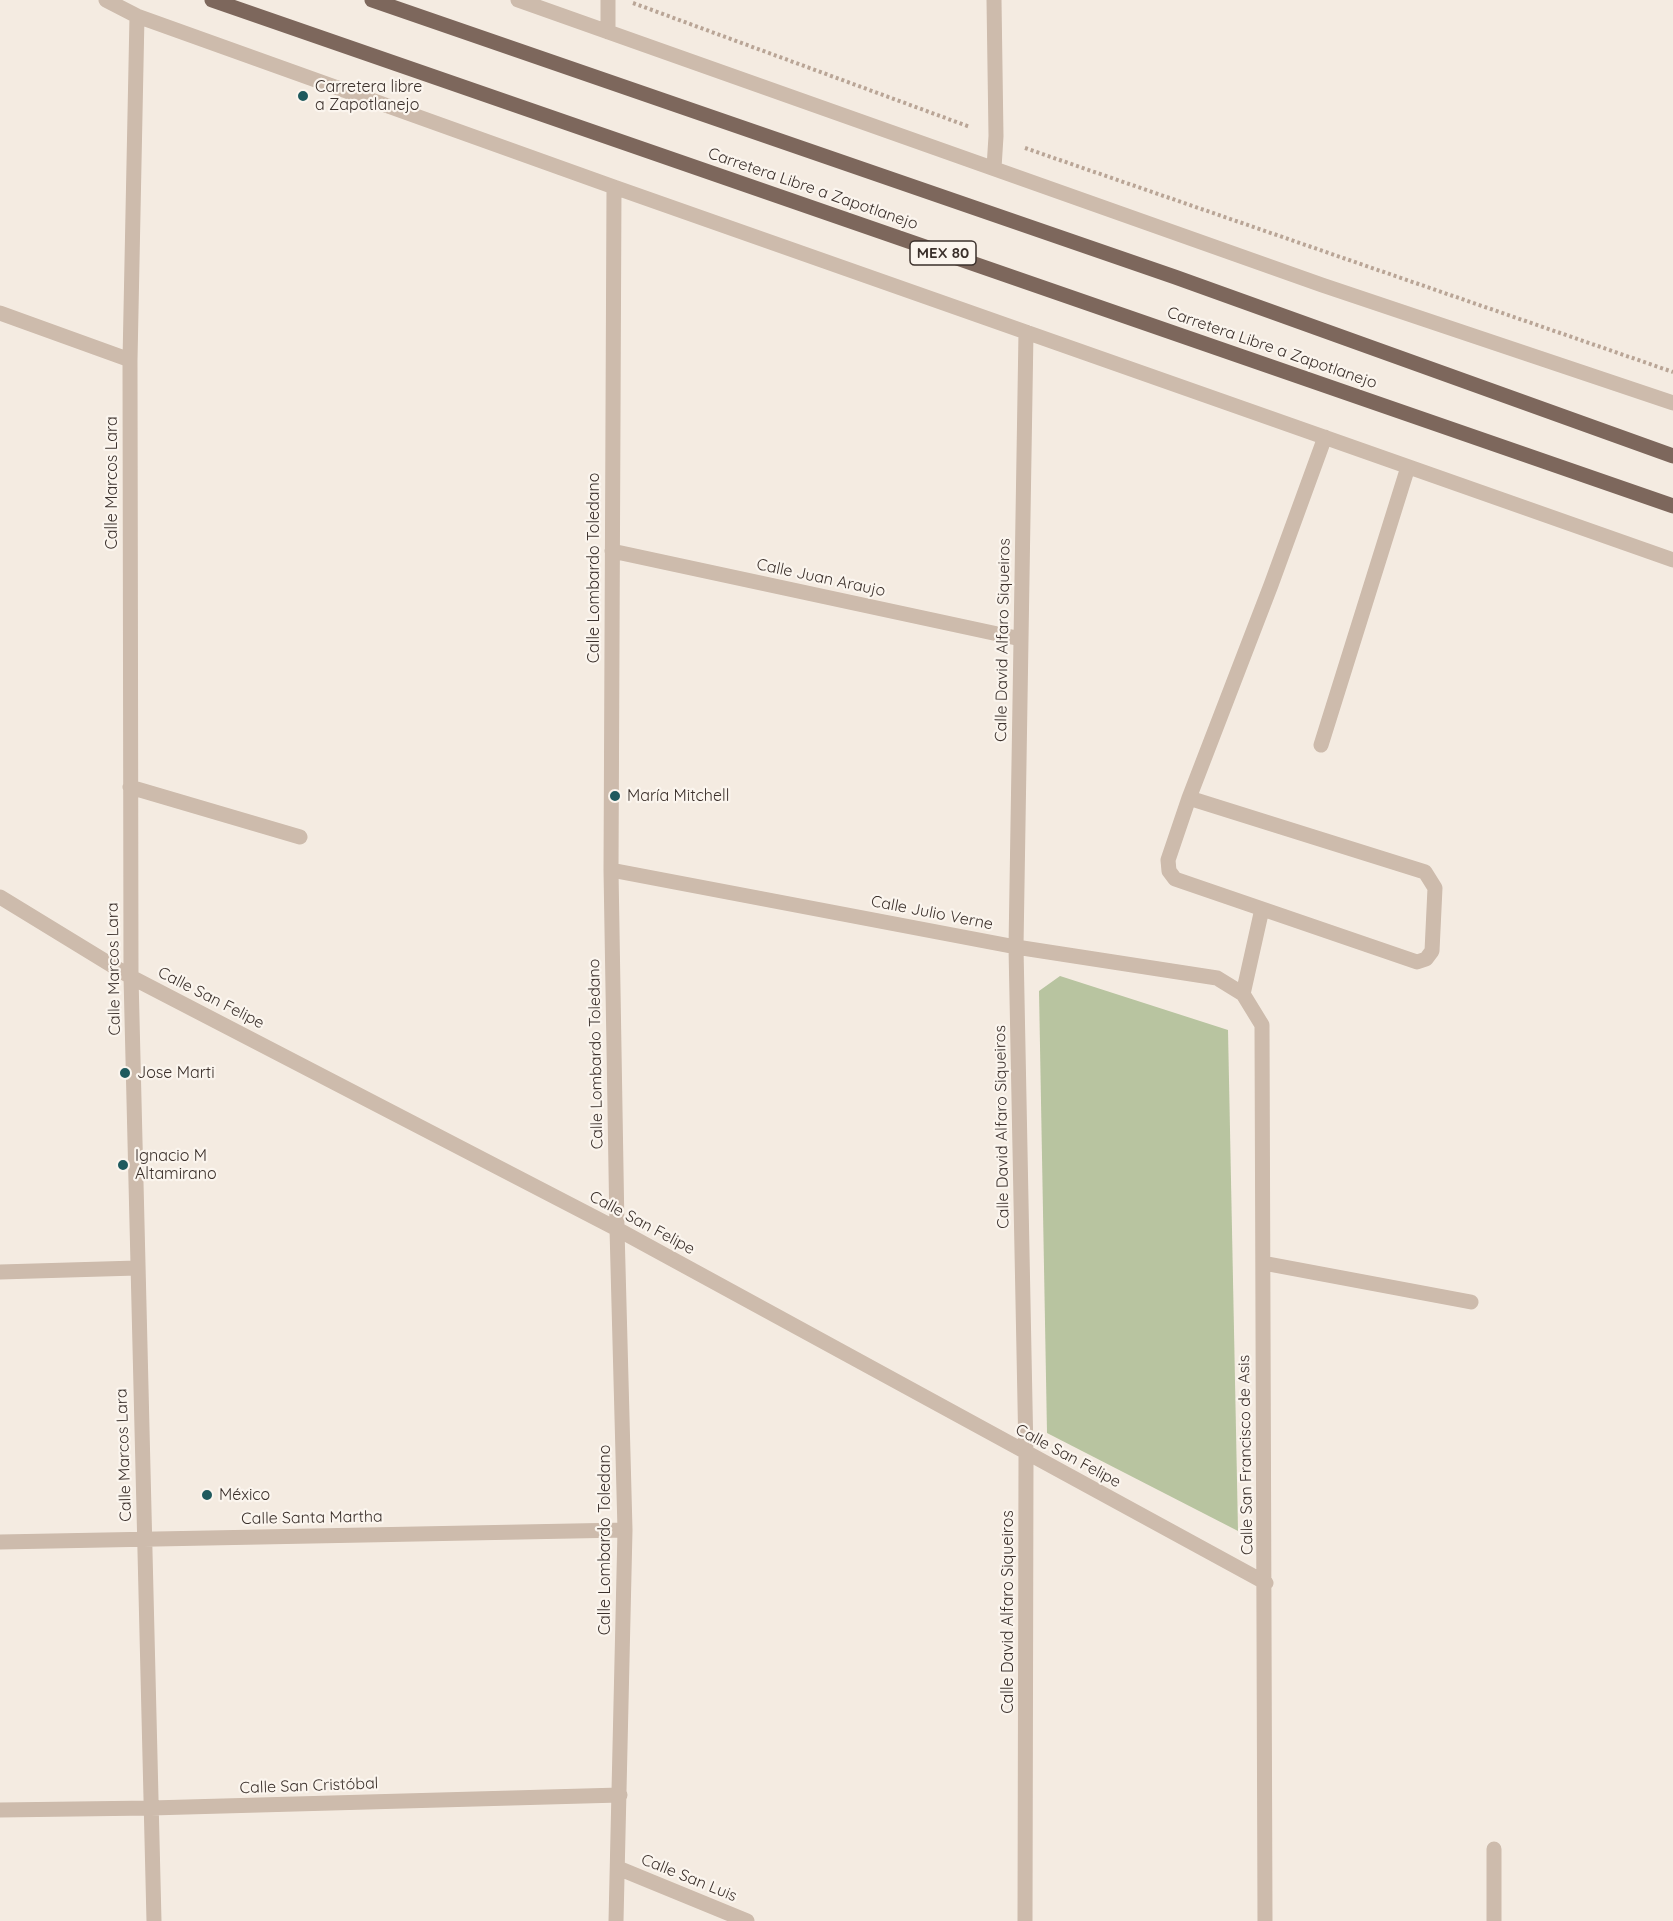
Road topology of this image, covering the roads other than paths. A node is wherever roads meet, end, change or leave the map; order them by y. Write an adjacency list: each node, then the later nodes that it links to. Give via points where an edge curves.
1 (106, 0): 8 (street)
2 (212, 0): 19 (main road, Carretera Libre a Zapotlanejo / MEX 80)
3 (372, 0): 17 (main road, Carretera Libre a Zapotlanejo, via 1175,277)
4 (518, 0): 7 (street)
5 (608, 0): 9 (street)
6 (994, 0): 10 (street)
7 (539, 4): 9 (street)
8 (137, 16): 11 (street); 14 (street, Calle Marcos Lara)
9 (608, 32): 10 (street)
10 (994, 168): 15 (street, via 1322,285)
11 (614, 187): 13 (street); 20 (street, Calle Lombardo Toledano)
12 (0, 313): 14 (street)
13 (1026, 332): 16 (street); 22 (street, Calle David Alfaro Siqueiros)
14 (130, 360): 24 (street, Calle Marcos Lara)
15 (1673, 403)
16 (1325, 437): 18 (street); 25 (street)
17 (1673, 456)
18 (1408, 467): 21 (street); 23 (street)
19 (1673, 506)
20 (612, 551): 22 (street, Calle Juan Araujo); 27 (street, Calle Lombardo Toledano)
21 (1673, 560)
22 (1021, 639): 30 (street, Calle David Alfaro Siqueiros)
23 (1321, 745)
24 (130, 787): 26 (street); 31 (street, Calle Marcos Lara)
25 (1189, 798): 29 (street, via 1168,860 1169,871 1175,879); 29 (street, via 1425,872 1435,888 1432,951 1417,962)
26 (300, 837)
27 (612, 870): 30 (street, Calle Julio Verne); 33 (street, Calle Lombardo Toledano)
28 (0, 897): 31 (street, Calle San Felipe)
29 (1262, 909): 32 (street)
30 (1016, 947): 32 (street, Calle Julio Verne, via 1217,978); 38 (street, Calle David Alfaro Siqueiros)
31 (131, 977): 33 (street, Calle San Felipe); 35 (street, Calle Marcos Lara)
32 (1243, 994): 34 (street, Calle San Francisco de Asis, via 1262,1025)
33 (617, 1229): 38 (street, Calle San Felipe); 39 (street, Calle Lombardo Toledano)
34 (1263, 1263): 37 (street); 42 (street, Calle San Francisco de Asis)
35 (137, 1268): 36 (street); 40 (street, Calle Marcos Lara)
36 (0, 1272)
37 (1471, 1302)
38 (1026, 1454): 42 (street, Calle San Felipe); 51 (street, Calle David Alfaro Siqueiros)
39 (625, 1530): 40 (street, Calle Santa Martha); 43 (street, Calle Lombardo Toledano)
40 (144, 1539): 41 (street, Calle Santa Martha); 44 (street, Calle Marcos Lara)
41 (0, 1542)
42 (1266, 1583): 52 (street, Calle San Francisco de Asis)
43 (620, 1795): 44 (street, Calle San Cristóbal); 47 (street, Calle Lombardo Toledano)
44 (151, 1808): 45 (street, Calle San Cristóbal); 48 (street, Calle Marcos Lara)
45 (0, 1810)
46 (1494, 1849): 53 (street)
47 (618, 1868): 49 (street, Calle Lombardo Toledano); 50 (street, Calle San Luis)
48 (154, 1921)
49 (616, 1921)
50 (747, 1921)
51 (1025, 1921)
52 (1265, 1921)
53 (1494, 1921)

